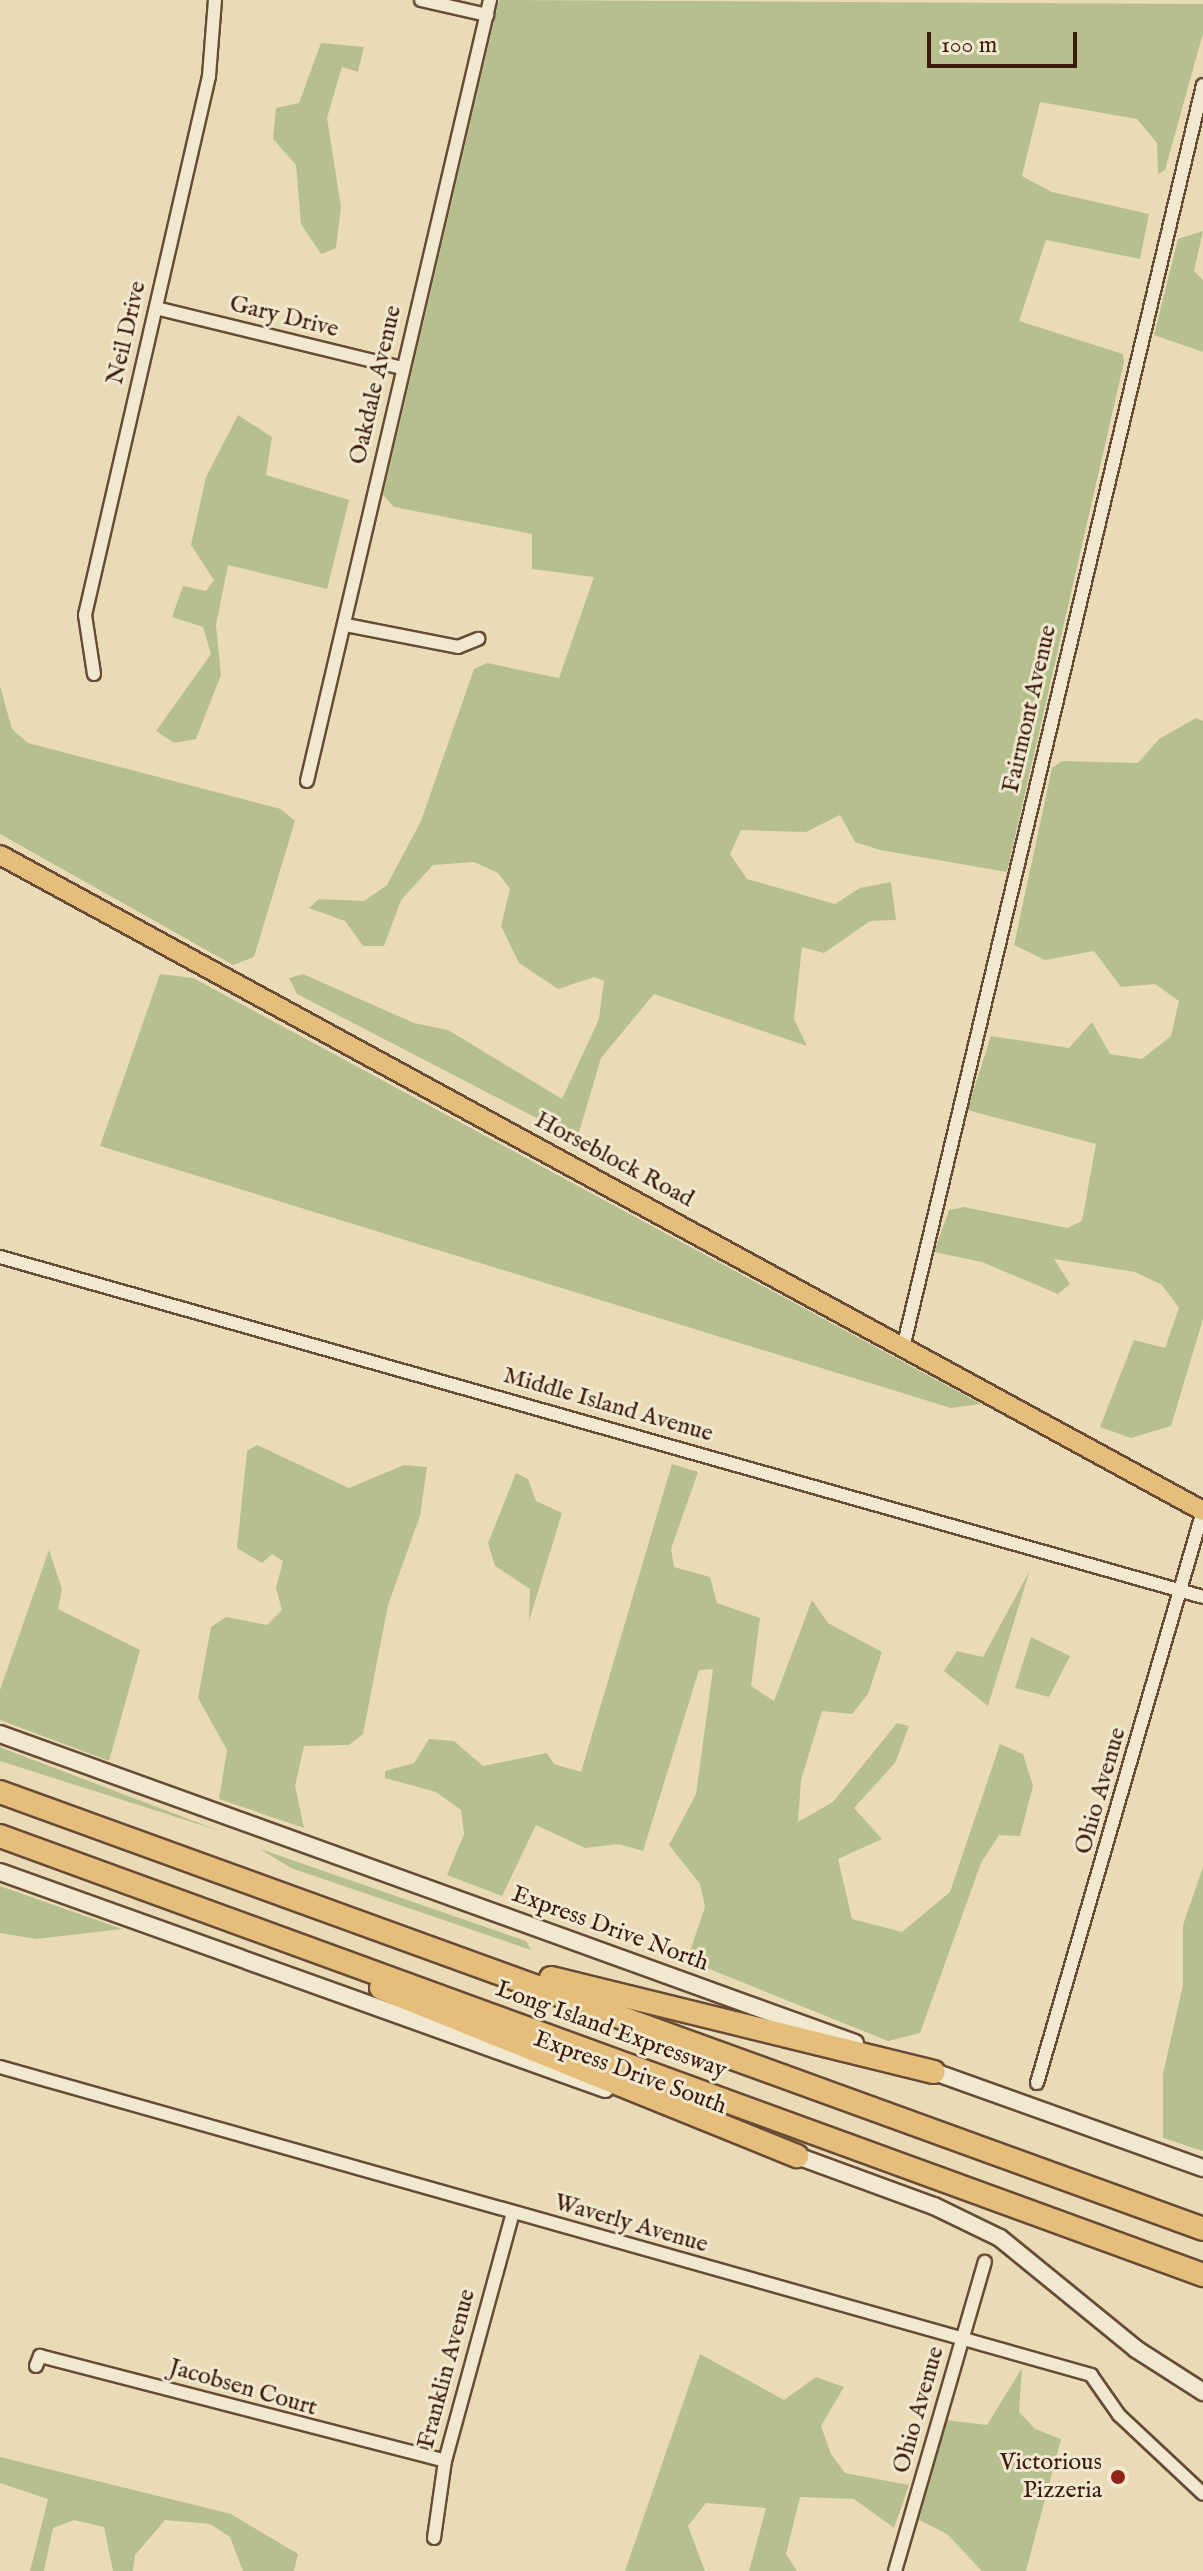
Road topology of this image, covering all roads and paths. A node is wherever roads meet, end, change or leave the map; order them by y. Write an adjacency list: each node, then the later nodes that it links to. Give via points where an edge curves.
1 (215, 0): 6 (street, Neil Drive, via 213,53)
2 (421, 0): 4 (street)
3 (490, 0): 4 (street, Oakdale Avenue)
4 (487, 15): 7 (street, Oakdale Avenue)
5 (1203, 85): 14 (street, Fairmont Avenue)
6 (156, 308): 7 (street, Gary Drive); 10 (street, Neil Drive, via 85,615)
7 (402, 368): 8 (street, Oakdale Avenue)
8 (346, 625): 9 (street, via 458,647); 11 (street, Oakdale Avenue)
9 (478, 639)
10 (94, 674)
11 (307, 781)
12 (0, 855): 14 (main road, Horseblock Road)
13 (0, 1257): 16 (street, Middle Island Avenue)
14 (904, 1344): 15 (main road, Horseblock Road)
15 (1203, 1511): 16 (street, Ohio Avenue)
16 (1180, 1590): 17 (street, Middle Island Avenue); 26 (street, Ohio Avenue)
17 (1203, 1597)
18 (0, 1734): 25 (main road, Express Drive North)
19 (0, 1792): 22 (highway, Long Island Expressway)
20 (0, 1836): 23 (highway, Long Island Expressway)
21 (0, 1872): 27 (main road, Express Drive South)
22 (394, 1935): 25 (highway); 30 (highway, Long Island Expressway)
23 (310, 1948): 27 (highway, via 453,2020); 32 (highway, Long Island Expressway)
24 (0, 2067): 29 (street, Waverly Avenue)
25 (934, 2072): 28 (main road, Express Drive North)
26 (1037, 2083)
27 (797, 2156): 35 (main road, Express Drive South, via 942,2209 1000,2238 1136,2349)
28 (1203, 2168)
29 (513, 2213): 33 (street, Waverly Avenue); 36 (street, Franklin Avenue)
30 (1203, 2229)
31 (985, 2262): 33 (street, Ohio Avenue)
32 (1203, 2275)
33 (962, 2340): 37 (street, Waverly Avenue, via 1091,2375 1119,2415); 39 (street, Ohio Avenue)
34 (36, 2366): 36 (street, Jacobsen Court, via 40,2356)
35 (1203, 2392)
36 (445, 2461): 38 (street, Franklin Avenue)
37 (1203, 2494)
38 (434, 2538)
39 (895, 2571)

